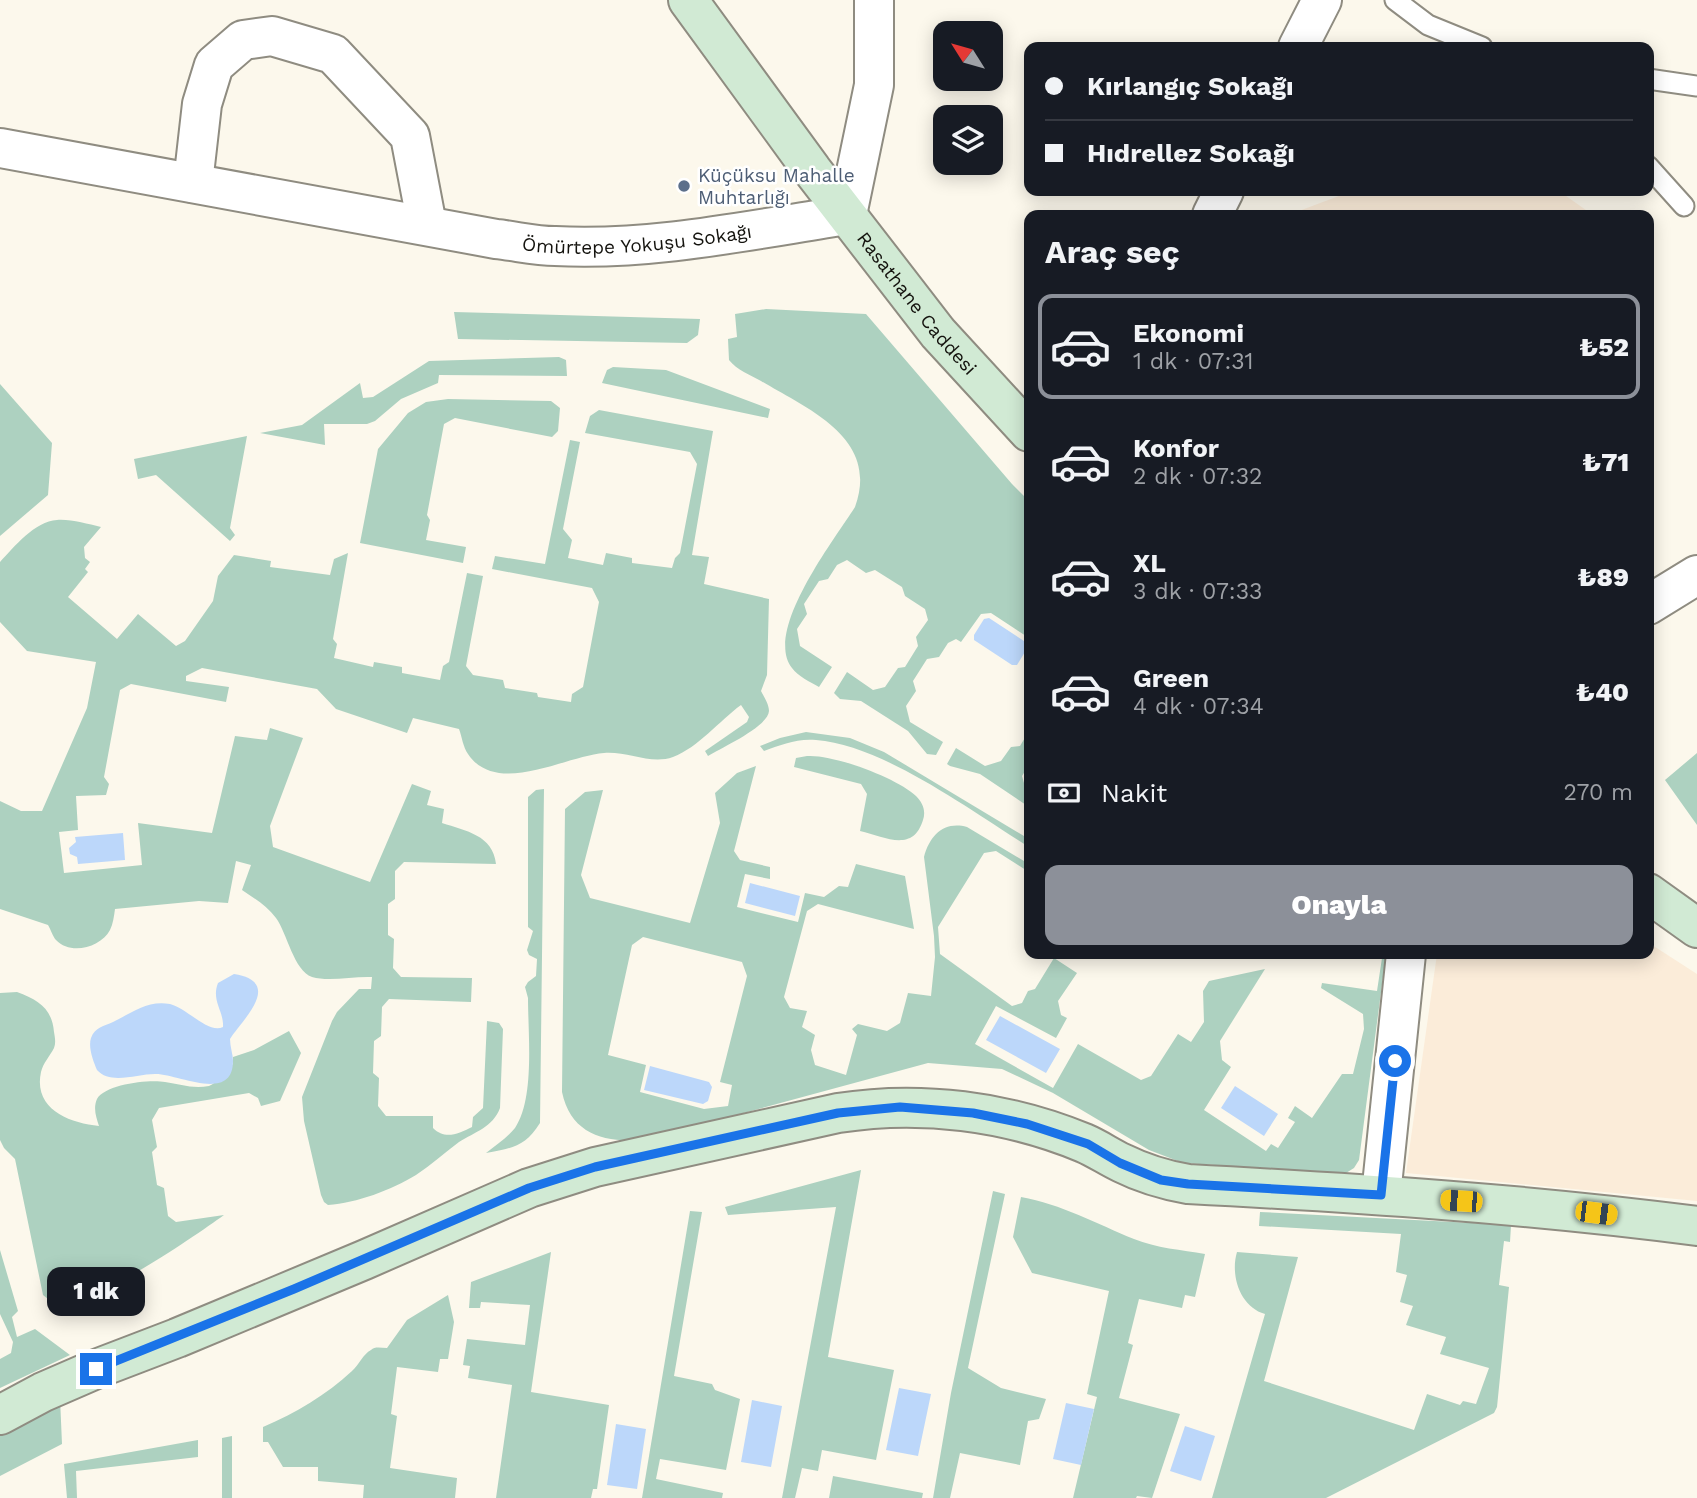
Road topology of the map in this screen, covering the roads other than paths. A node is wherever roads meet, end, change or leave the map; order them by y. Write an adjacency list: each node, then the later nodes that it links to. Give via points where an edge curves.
1 (688, 0): 13 (street, Rasathane Caddesi)
2 (874, 0): 13 (street, via 874,85)
3 (1322, 0): 5 (street)
4 (1395, 0): 6 (lane, via 1428,25)
5 (1301, 42)
6 (1470, 42)
7 (1654, 80): 8 (lane)
8 (1697, 86)
9 (0, 148): 11 (street, Ömürtepe Yokuşu Sokağı)
10 (1654, 173): 12 (lane)
11 (193, 183): 14 (street, Ömürtepe Yokuşu Sokağı); 14 (street, via 202,104 214,65 243,40 272,36 333,54 410,136)
12 (1684, 206)
13 (847, 215): 14 (street, Ömürtepe Yokuşu Sokağı, via 713,236 600,247 552,246); 15 (street, Rasathane Caddesi, via 938,333)
14 (427, 226)
15 (1024, 427)
16 (1697, 576): 17 (street)
17 (1654, 601)
18 (1654, 897): 19 (street)
19 (1697, 928)
20 (1405, 959): 21 (street)
21 (1381, 1195): 22 (street); 23 (street, via 1161,1180 1066,1136 973,1113 900,1107 838,1113 595,1167 529,1188 96,1369)
22 (1697, 1226)
23 (0, 1415)

